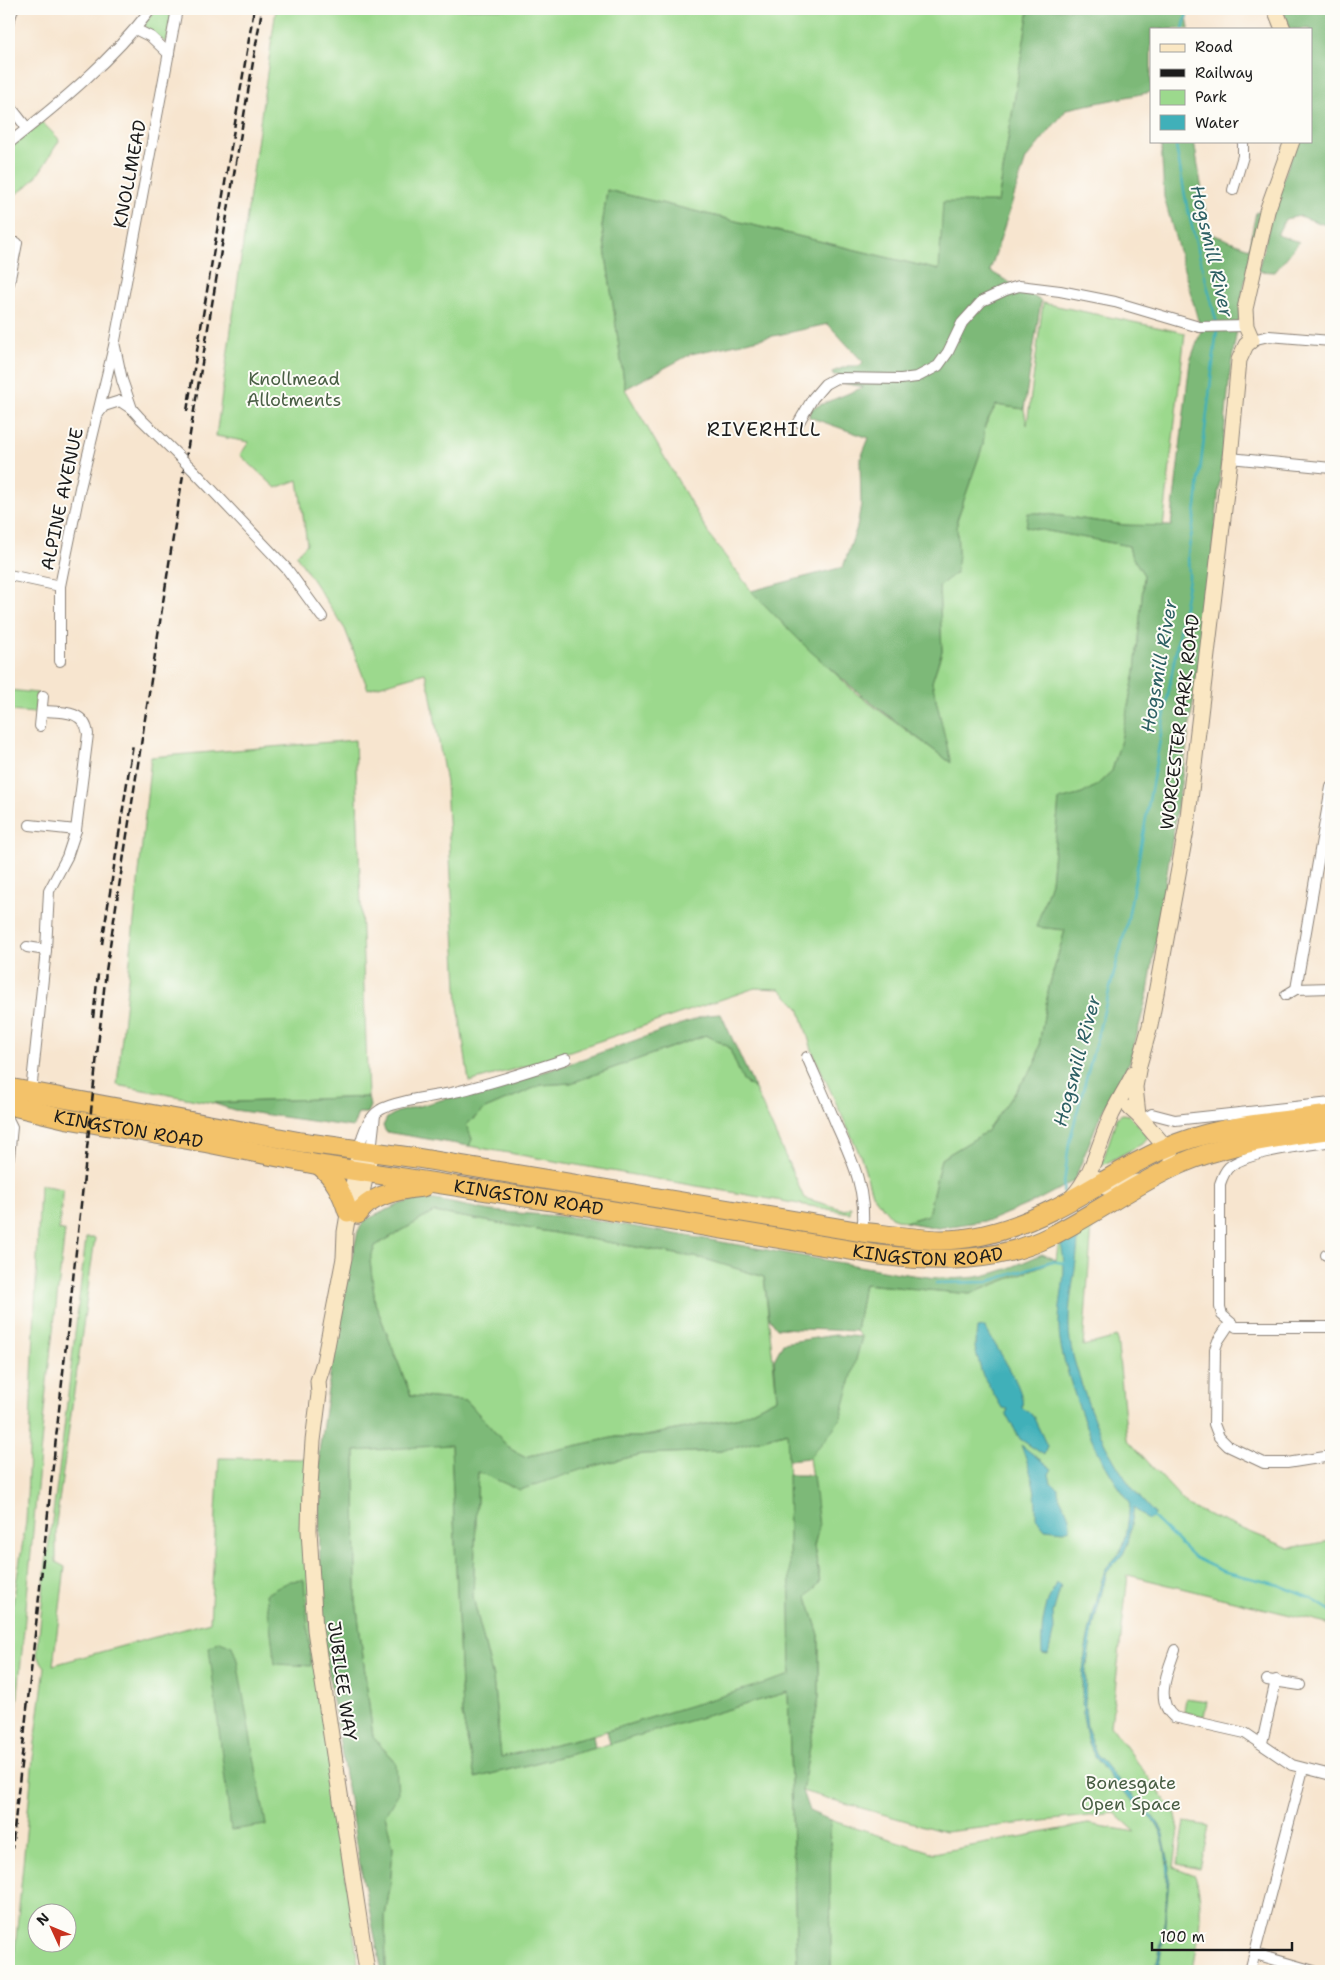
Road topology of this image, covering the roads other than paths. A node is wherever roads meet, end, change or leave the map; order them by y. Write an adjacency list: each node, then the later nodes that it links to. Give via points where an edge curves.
1 (13, 9): 5 (street)
2 (151, 9): 7 (street)
3 (177, 9): 8 (street, KNOLLMEAD)
4 (1274, 9): 6 (main road)
5 (9, 21)
6 (1284, 28)
7 (135, 29): 8 (street, via 151,37); 10 (street, via 86,78)
8 (169, 54): 19 (street, KNOLLMEAD)
9 (9, 105): 10 (street)
10 (27, 128): 13 (street)
11 (1243, 142): 14 (street, via 1243,156)
12 (1292, 142): 17 (main road, via 1267,211 1245,308)
13 (9, 143)
14 (1233, 190)
15 (17, 242): 16 (street)
16 (9, 283)
17 (1249, 333): 18 (street); 22 (street, via 1230,327 1199,327 1115,302 1019,286 982,301 962,323 938,366 917,377 901,379 836,378 825,384 813,398); 23 (main road, WORCESTER PARK ROAD, via 1239,360)
18 (1331, 341)
19 (114, 346): 20 (street); 21 (street, ALPINE AVENUE)
20 (132, 409): 21 (street, via 120,401 104,406); 27 (street, bridge, via 287,569)
21 (97, 414): 26 (street, ALPINE AVENUE)
22 (799, 422)
23 (1230, 458): 24 (street); 42 (main road, WORCESTER PARK ROAD, via 1187,825 1150,1026)
24 (1331, 468)
25 (9, 575): 26 (street)
26 (60, 586): 28 (street, ALPINE AVENUE)
27 (322, 617)
28 (60, 661)
29 (43, 696): 30 (street)
30 (42, 711): 31 (street); 34 (street, via 78,716 85,721 88,734)
31 (40, 726)
32 (1331, 788): 38 (street)
33 (30, 824): 34 (street)
34 (76, 830): 36 (street, via 67,857 49,891)
35 (27, 947): 36 (street)
36 (46, 950): 44 (street)
37 (1331, 988): 38 (street)
38 (1296, 989): 39 (street)
39 (1286, 994)
40 (807, 1057): 63 (street, via 858,1174 864,1221)
41 (566, 1059): 55 (street, via 465,1089 390,1105 375,1114)
42 (1139, 1065): 47 (main road); 49 (main road, via 1135,1087)
43 (9, 1088): 44 (highway, KINGSTON ROAD)
44 (31, 1092): 55 (highway, KINGSTON ROAD, via 301,1142)
45 (1331, 1103): 49 (street, via 1175,1120 1152,1114)
46 (9, 1105): 57 (highway, KINGSTON ROAD, via 68,1119)
47 (1114, 1110): 49 (main road, via 1126,1107); 56 (main road)
48 (1331, 1115): 53 (highway, via 1225,1130)
49 (1140, 1117): 53 (main road)
50 (9, 1121): 54 (street, via 12,1127)
51 (1331, 1129): 58 (highway, via 1226,1149 1200,1156)
52 (1331, 1141): 64 (street, via 1258,1155 1242,1160 1224,1174 1220,1184 1220,1307)
53 (1166, 1148): 58 (main road, via 1171,1157); 59 (highway)
54 (9, 1157)
55 (362, 1161): 57 (highway, KINGSTON ROAD); 60 (highway, KINGSTON ROAD); 62 (main road, JUBILEE WAY); 63 (highway, KINGSTON ROAD)
56 (1094, 1161): 59 (main road); 61 (main road, via 1082,1185)
57 (319, 1165): 62 (highway, via 334,1180)
58 (1160, 1174): 59 (main road, via 1113,1188 1104,1188); 60 (highway, KINGSTON ROAD, via 1049,1238 985,1257 946,1260 910,1259)
59 (1098, 1183): 61 (highway, KINGSTON ROAD)
60 (439, 1185): 62 (highway, via 394,1192)
61 (1067, 1201): 63 (highway, KINGSTON ROAD, via 1000,1230 967,1237 943,1240)
62 (353, 1213): 73 (main road, JUBILEE WAY, via 324,1362 324,1382 319,1394 313,1441 309,1530 315,1630)
63 (862, 1232)
64 (1230, 1324): 65 (street, via 1242,1328); 66 (street, via 1215,1349 1214,1424 1219,1437 1228,1446 1264,1463)
65 (1331, 1327)
66 (1331, 1456)
67 (1174, 1650): 69 (street, via 1163,1697 1168,1713 1245,1733)
68 (1300, 1685): 69 (street, via 1271,1680)
69 (1262, 1743): 70 (street, via 1292,1765)
70 (1303, 1769): 71 (street); 72 (street)
71 (1331, 1775)
72 (1255, 1954): 74 (street); 75 (street)
73 (367, 1971)
74 (1250, 1971)
75 (1314, 1971)

